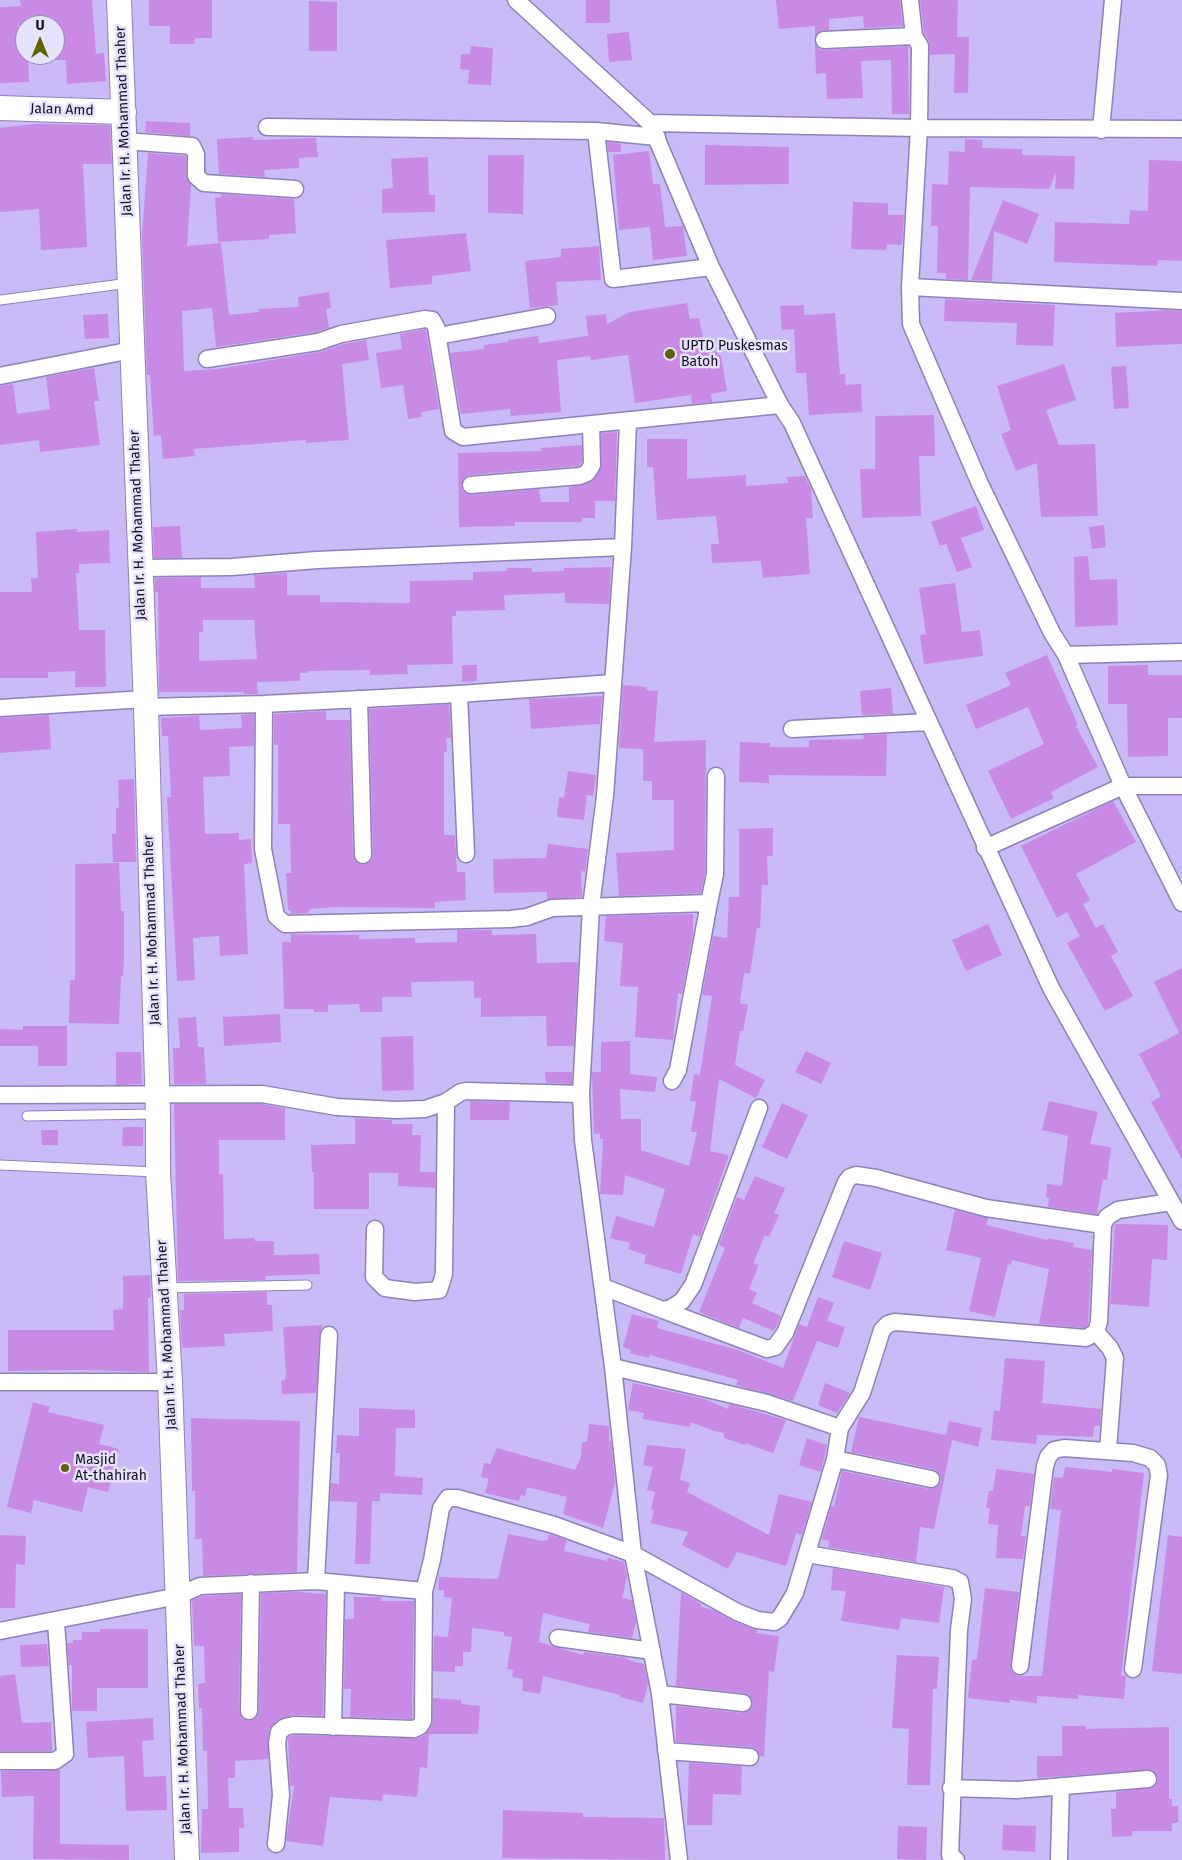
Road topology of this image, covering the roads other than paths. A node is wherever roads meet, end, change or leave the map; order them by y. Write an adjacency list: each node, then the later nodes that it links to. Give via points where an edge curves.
1 (119, 0): 8 (main road, Jalan Ir. H. Mohammad Thaher)
2 (516, 0): 13 (street)
3 (910, 0): 5 (street)
4 (1113, 0): 14 (street)
5 (914, 36): 6 (street); 10 (street, via 920,46)
6 (824, 40)
7 (0, 108): 8 (main road, Jalan Amd)
8 (124, 112): 15 (main road, Jalan Ir. H. Mohammad Thaher)
9 (267, 127): 12 (street)
10 (920, 128): 13 (street); 14 (street); 19 (street)
11 (1182, 129): 14 (street)
12 (596, 130): 13 (street); 17 (street, via 613,279)
13 (653, 130): 17 (street)
14 (1101, 130)
15 (125, 141): 16 (street, via 192,146 196,154 196,176 204,183); 18 (main road, Jalan Ir. H. Mohammad Thaher)
16 (296, 189)
17 (712, 267): 27 (street)
18 (130, 283): 20 (lane); 24 (main road, Jalan Ir. H. Mohammad Thaher)
19 (910, 287): 21 (street); 34 (street, via 911,324 980,484)
20 (0, 300)
21 (1182, 301)
22 (548, 316): 23 (street)
23 (438, 336): 25 (street, via 432,320 425,319 341,334 318,342); 29 (street, via 453,431 457,435)
24 (132, 350): 26 (street); 32 (main road, Jalan Ir. H. Mohammad Thaher)
25 (207, 359)
26 (0, 376)
27 (780, 405): 28 (street); 41 (street, via 792,423)
28 (628, 422): 29 (street); 31 (street)
29 (592, 424): 30 (street, via 592,465 587,473)
30 (471, 485)
31 (623, 547): 32 (street, via 317,560 232,567); 35 (street)
32 (139, 568): 38 (main road, Jalan Ir. H. Mohammad Thaher)
33 (1182, 652): 34 (street)
34 (1066, 656): 44 (street)
35 (613, 683): 36 (street); 51 (street, via 605,796)
36 (459, 694): 37 (street); 47 (street)
37 (358, 699): 39 (street); 48 (street)
38 (145, 703): 39 (street); 40 (street); 56 (main road, Jalan Ir. H. Mohammad Thaher)
39 (264, 704): 51 (street, via 264,849 278,920 292,924 511,919 552,908)
40 (0, 708)
41 (929, 722): 42 (street); 46 (street)
42 (792, 729)
43 (716, 776): 50 (street, via 715,874)
44 (1123, 786): 45 (street); 46 (street); 49 (street)
45 (1182, 786)
46 (986, 848): 61 (street, via 1052,988)
47 (466, 854)
48 (363, 855)
49 (1182, 903)
50 (708, 904): 51 (street); 52 (street, via 678,1070)
51 (592, 907): 53 (street)
52 (672, 1081)
53 (581, 1094): 55 (street, via 467,1091); 66 (street, via 583,1140)
54 (0, 1095): 56 (street)
55 (446, 1102): 56 (street, via 425,1109 396,1110 337,1107 262,1094); 64 (street, via 444,1274 440,1290 415,1292 385,1288 374,1277)
56 (158, 1104): 58 (lane); 60 (main road, Jalan Ir. H. Mohammad Thaher)
57 (759, 1108): 68 (street, via 693,1285 677,1305)
58 (27, 1116)
59 (0, 1165): 60 (lane)
60 (158, 1172): 67 (main road, Jalan Ir. H. Mohammad Thaher)
61 (1171, 1202): 62 (street); 63 (street, via 1112,1212)
62 (1182, 1221)
63 (1103, 1225): 68 (street, via 986,1208 856,1175 846,1182 785,1333 774,1347 768,1348); 69 (street, via 1101,1312)
64 (375, 1229)
65 (308, 1285): 67 (lane)
66 (603, 1287): 68 (street); 71 (street)
67 (165, 1288): 73 (main road, Jalan Ir. H. Mohammad Thaher)
68 (663, 1310)
69 (1096, 1332): 74 (street, via 1086,1338 1076,1338 895,1322 888,1324 882,1330 862,1393); 75 (street, via 1115,1358)
70 (329, 1335): 80 (street)
71 (614, 1367): 74 (street, via 767,1403); 78 (street)
72 (0, 1382): 73 (street)
73 (170, 1382): 84 (main road, Jalan Ir. H. Mohammad Thaher)
74 (840, 1428): 76 (street)
75 (1108, 1450): 89 (street, via 1064,1448 1054,1450 1048,1457); 90 (street, via 1150,1458 1157,1465 1159,1475)
76 (835, 1459): 77 (street); 79 (street)
77 (931, 1478)
78 (633, 1554): 79 (street, via 737,1612 757,1620 774,1622 780,1618 795,1593); 83 (street, via 554,1524 448,1498 441,1508); 88 (street)
79 (807, 1554): 100 (street, via 960,1582 963,1600)
80 (316, 1581): 81 (street); 82 (street)
81 (251, 1582): 84 (street, via 200,1586); 93 (street)
82 (336, 1582): 83 (street); 94 (street)
83 (424, 1591): 94 (street, via 423,1721 420,1726 399,1730)
84 (178, 1596): 85 (street); 103 (main road, Jalan Ir. H. Mohammad Thaher)
85 (56, 1622): 86 (street); 97 (street, via 65,1754 55,1761)
86 (0, 1631)
87 (558, 1638): 88 (street)
88 (652, 1651): 91 (street)
89 (1020, 1666)
90 (1133, 1670)
91 (660, 1694): 92 (street); 95 (street)
92 (743, 1703)
93 (249, 1711)
94 (333, 1726): 101 (street, via 294,1725 279,1732 281,1795)
95 (666, 1751): 96 (street); 104 (street)
96 (750, 1757)
97 (0, 1761)
98 (1148, 1779): 99 (street)
99 (1061, 1786): 100 (street, via 1017,1790); 102 (street)
100 (952, 1788): 105 (street, via 950,1855)
101 (276, 1844)
102 (1059, 1858)
103 (187, 1860)
104 (679, 1860)
105 (956, 1860)

